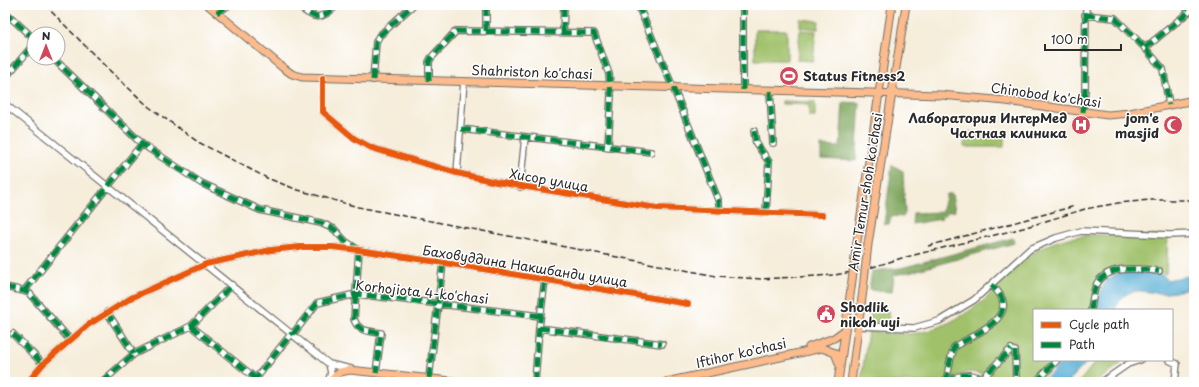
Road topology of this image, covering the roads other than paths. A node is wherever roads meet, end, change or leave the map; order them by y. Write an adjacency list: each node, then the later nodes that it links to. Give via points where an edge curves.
1 (208, 5): 15 (main road, Shahriston ko'chasi)
2 (229, 5): 15 (street)
3 (297, 5): 4 (street, via 309,15 319,17 329,13)
4 (337, 5)
5 (413, 5): 28 (street, via 379,36 376,42)
6 (486, 5): 18 (street)
7 (564, 5): 20 (street)
8 (638, 5): 32 (street)
9 (743, 5): 33 (street)
10 (892, 5): 21 (main road, Amir Temur shoh ko'chasi)
11 (906, 5): 22 (main road, Amir Temur shoh ko'chasi)
12 (1086, 5): 17 (street)
13 (1184, 5): 16 (street)
14 (5, 12): 19 (street)
15 (217, 13): 27 (main road, Shahriston ko'chasi, via 290,72 302,77)
16 (1192, 13): 23 (street)
17 (1085, 15): 23 (street, via 1115,18); 40 (street)
18 (486, 31): 20 (street); 29 (street, via 454,32 429,62)
19 (26, 32)
20 (562, 32): 31 (street, via 594,33 609,74)
21 (888, 36): 22 (main road); 34 (main road, Amir Temur shoh ko'chasi)
22 (901, 37): 36 (main road, Amir Temur shoh ko'chasi)
23 (1145, 48): 39 (street, via 1163,69)
24 (26, 53): 26 (street)
25 (61, 66): 45 (street)
26 (5, 78)
27 (323, 78): 28 (main road, Shahriston ko'chasi); 48 (street, Хисор улица, via 323,112 355,139 372,148)
28 (373, 80): 29 (main road, Shahriston ko'chasi)
29 (429, 81): 30 (main road, Shahriston ko'chasi)
30 (464, 81): 31 (main road, Shahriston ko'chasi); 41 (street)
31 (610, 87): 32 (main road, Shahriston ko'chasi); 46 (street)
32 (672, 88): 33 (main road, Shahriston ko'chasi); 51 (street, via 719,202)
33 (743, 90): 35 (main road, Shahriston ko'chasi)
34 (880, 93): 35 (main road, Shahriston ko'chasi); 36 (main road, Chinobod ko'chasi); 73 (main road, Amir Temur shoh ko'chasi, bridge)
35 (770, 94): 44 (street)
36 (893, 94): 40 (main road, Chinobod ko'chasi, via 962,96); 71 (main road, Amir Temur shoh ko'chasi, bridge, via 868,244)
37 (1194, 100): 39 (main road, Chinobod ko'chasi)
38 (5, 104): 49 (street)
39 (1169, 105): 40 (main road, Chinobod ko'chasi, via 1112,115)
40 (1083, 112)
41 (461, 129): 43 (street); 48 (street)
42 (754, 131): 52 (street, via 756,143 769,162)
43 (525, 137): 46 (street); 50 (street)
44 (773, 143)
45 (142, 144): 49 (street); 55 (street, via 201,183 260,210 334,228 345,241)
46 (608, 146): 47 (street)
47 (651, 152)
48 (457, 174): 50 (street, Хисор улица)
49 (108, 187): 57 (street); 63 (street)
50 (520, 187): 51 (street, Хисор улица, via 657,208)
51 (719, 210): 52 (street, Хисор улица)
52 (766, 212): 53 (street, Хисор улица)
53 (822, 215)
54 (1194, 234): 62 (street, via 1072,232 1027,251)
55 (359, 250): 56 (street, Баховуддина Накшбанди улица); 57 (street, Баховуддина Накшбанди улица, via 300,247 271,250); 64 (street)
56 (443, 263): 59 (street, Баховуддина Накшбанди улица); 65 (street)
57 (206, 264): 60 (street); 68 (street, Баховуддина Накшбанди улица, via 143,292)
58 (1159, 271): 67 (street, via 1122,269 1103,277 1095,288)
59 (545, 279): 66 (street, Баховуддина Накшбанди улица); 69 (street)
60 (232, 285): 70 (street); 74 (street)
61 (5, 286): 63 (street)
62 (991, 286): 71 (street, via 970,303 928,325 914,328); 99 (street, via 1002,299 1000,315 987,329 954,347)
63 (24, 290): 76 (street)
64 (356, 294): 65 (street, Korhojiota 4-ko'chasi); 74 (street, Korhojiota 4-ko'chasi, via 317,303); 87 (street, via 353,316 357,327 381,332)
65 (438, 304): 69 (street, Korhojiota 4-ko'chasi); 88 (street)
66 (688, 304)
67 (1091, 309)
68 (107, 312): 76 (street, Баховуддина Накшбанди улица); 79 (street)
69 (540, 316): 72 (street)
70 (191, 326): 79 (street); 90 (street)
71 (858, 326): 98 (main road, Amir Temur shoh ko'chasi)
72 (539, 328): 77 (street); 95 (street)
73 (845, 330): 78 (main road, Iftihor ko'chasi, via 834,338); 85 (main road, Amir Temur shoh ko'chasi)
74 (292, 333): 84 (street); 90 (street, Korhojiota 4-ko'chasi)
75 (13, 334): 83 (street)
76 (70, 340): 83 (street, Баховуддина Накшбанди улица)
77 (662, 344)
78 (798, 352): 85 (main road, Iftihor ko'chasi, via 828,349 836,356); 96 (main road, Iftihor ko'chasi)
79 (134, 354): 92 (street)
80 (1056, 361): 101 (street)
81 (1137, 361): 102 (street, via 1128,364)
82 (1171, 361): 103 (street, via 1177,364)
83 (43, 364): 91 (street, Баховуддина Накшбанди улица)
84 (329, 364): 86 (street); 93 (street, via 331,373)
85 (840, 366): 97 (main road, Amir Temur shoh ko'chasi)
86 (356, 370): 87 (main road); 93 (main road, via 340,372)
87 (376, 373): 88 (main road)
88 (429, 378): 94 (main road)
89 (984, 380): 99 (street, via 974,375 963,375); 100 (street, via 1013,350)
90 (256, 381)
91 (28, 382)
92 (102, 382)
93 (328, 382)
94 (460, 382)
95 (535, 382)
96 (666, 382)
97 (838, 382)
98 (851, 382)
99 (947, 382)
100 (1016, 382)
101 (1036, 382)
102 (1102, 382)
103 (1175, 382)

